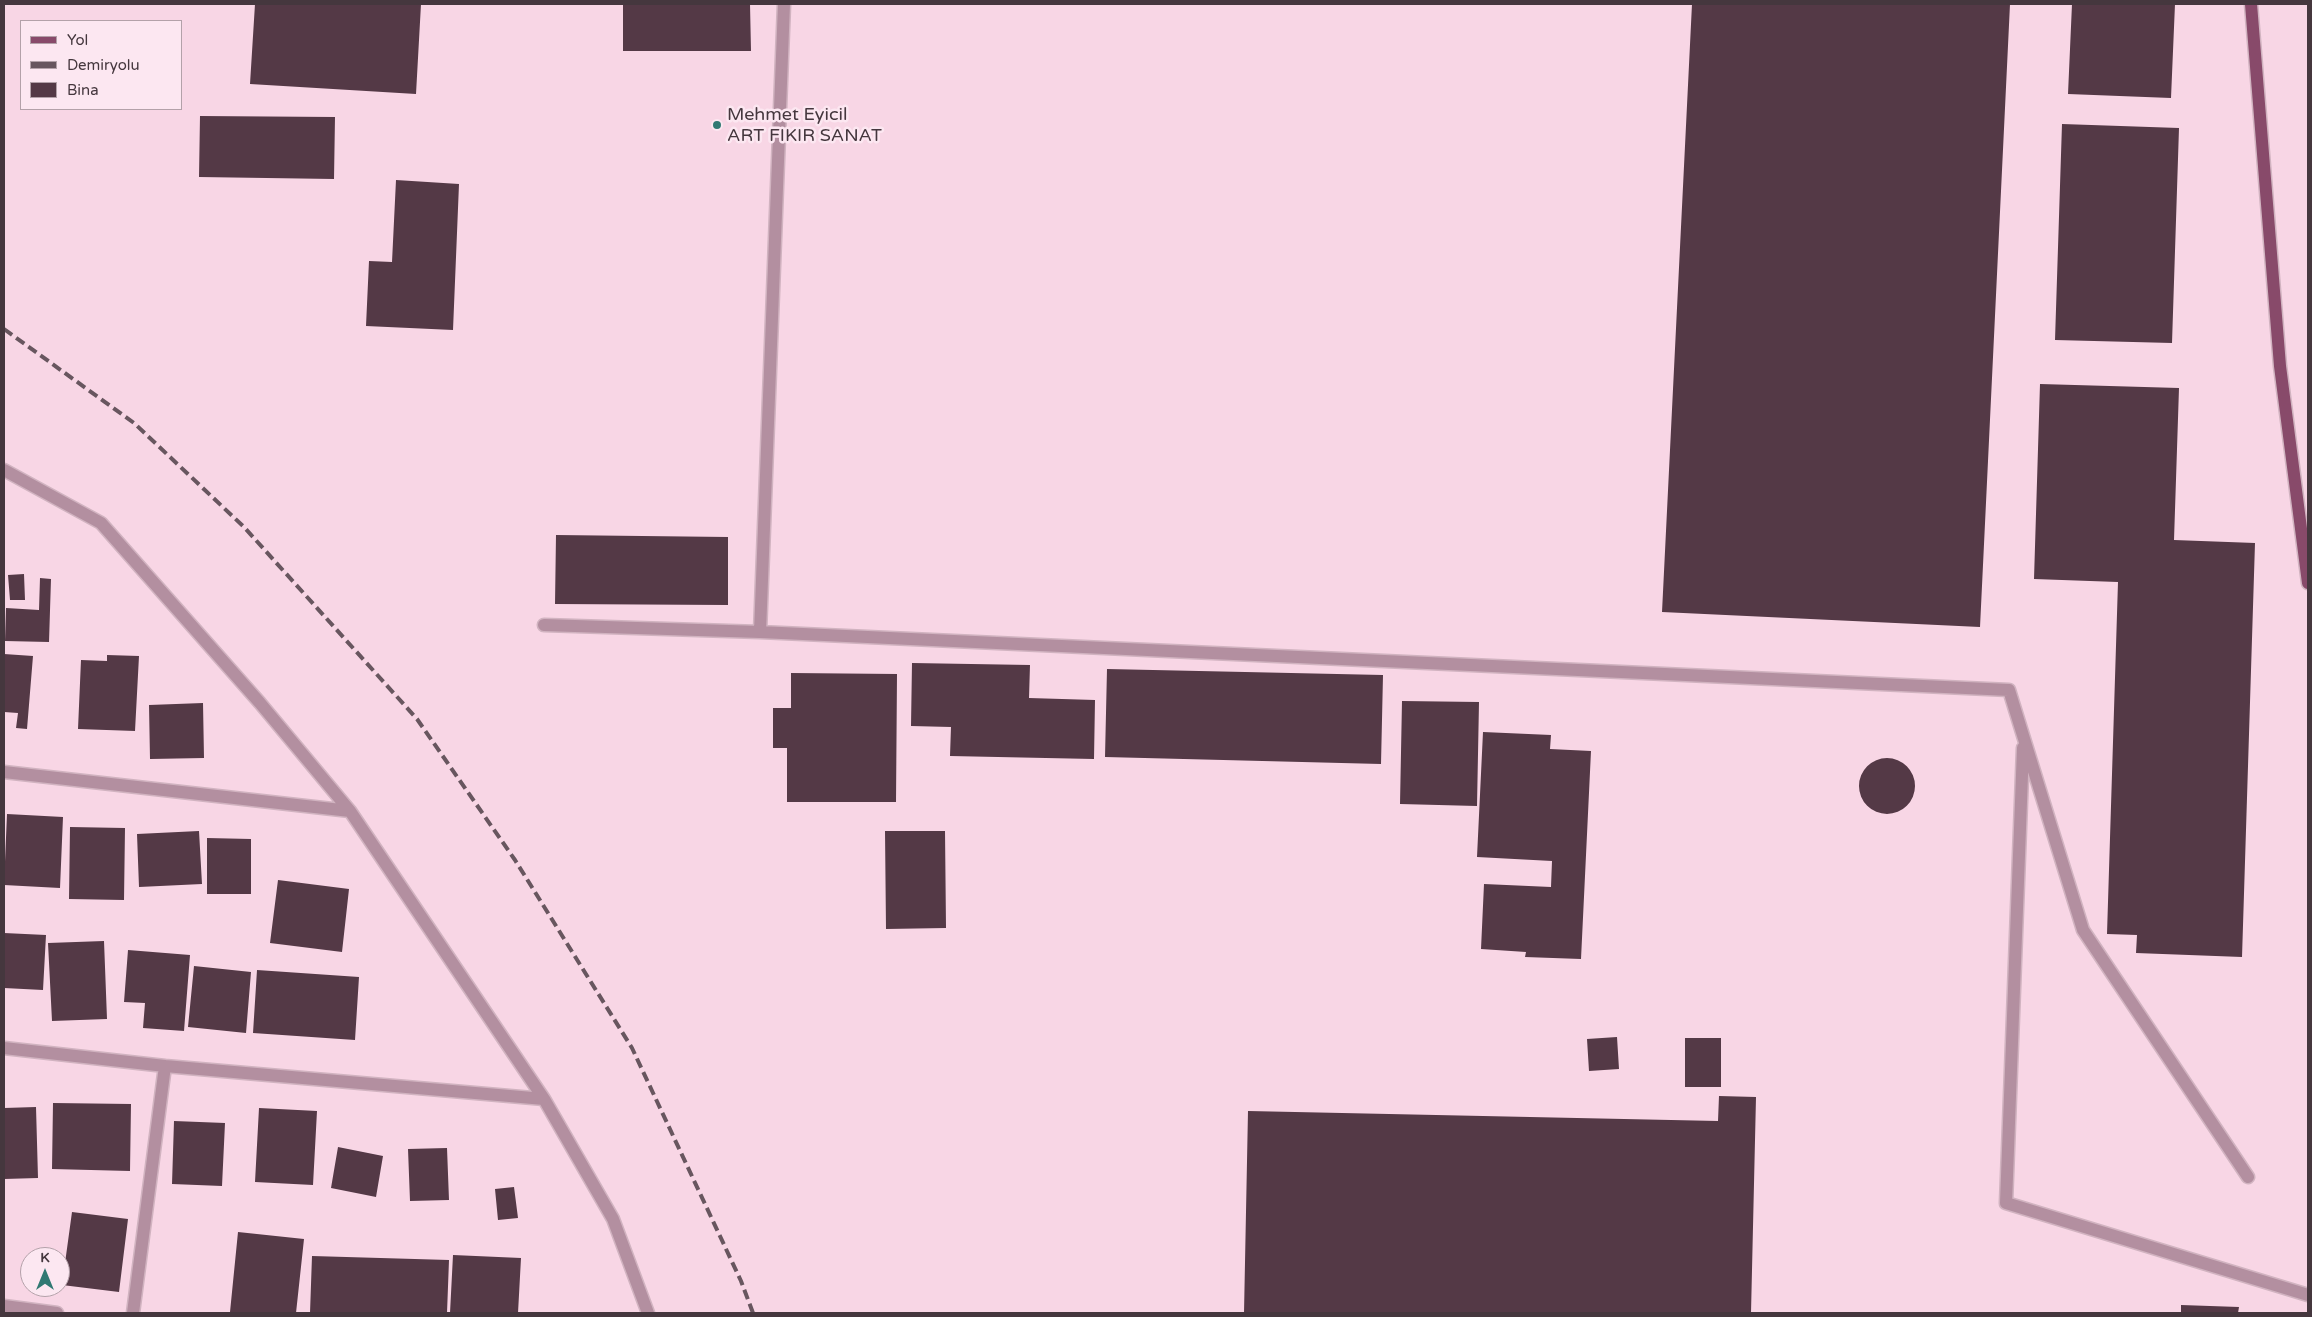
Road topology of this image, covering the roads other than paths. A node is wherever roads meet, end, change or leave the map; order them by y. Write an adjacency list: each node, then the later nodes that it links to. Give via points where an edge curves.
1 (784, 4): 6 (street)
2 (2251, 4): 4 (main road, via 2280,366)
3 (4, 470): 9 (street, via 101,523 260,703)
4 (2308, 583)
5 (544, 625): 6 (street)
6 (760, 632): 7 (street, via 2008,690)
7 (2024, 738): 13 (street, via 2083,930); 14 (street, via 2006,1203)
8 (4, 772): 9 (street)
9 (350, 811): 12 (street)
10 (4, 1048): 11 (street)
11 (166, 1066): 12 (street); 17 (street)
12 (544, 1100): 18 (street, via 613,1219)
13 (2248, 1178)
14 (2308, 1295)
15 (4, 1306): 16 (street)
16 (57, 1313)
17 (133, 1313)
18 (648, 1313)

